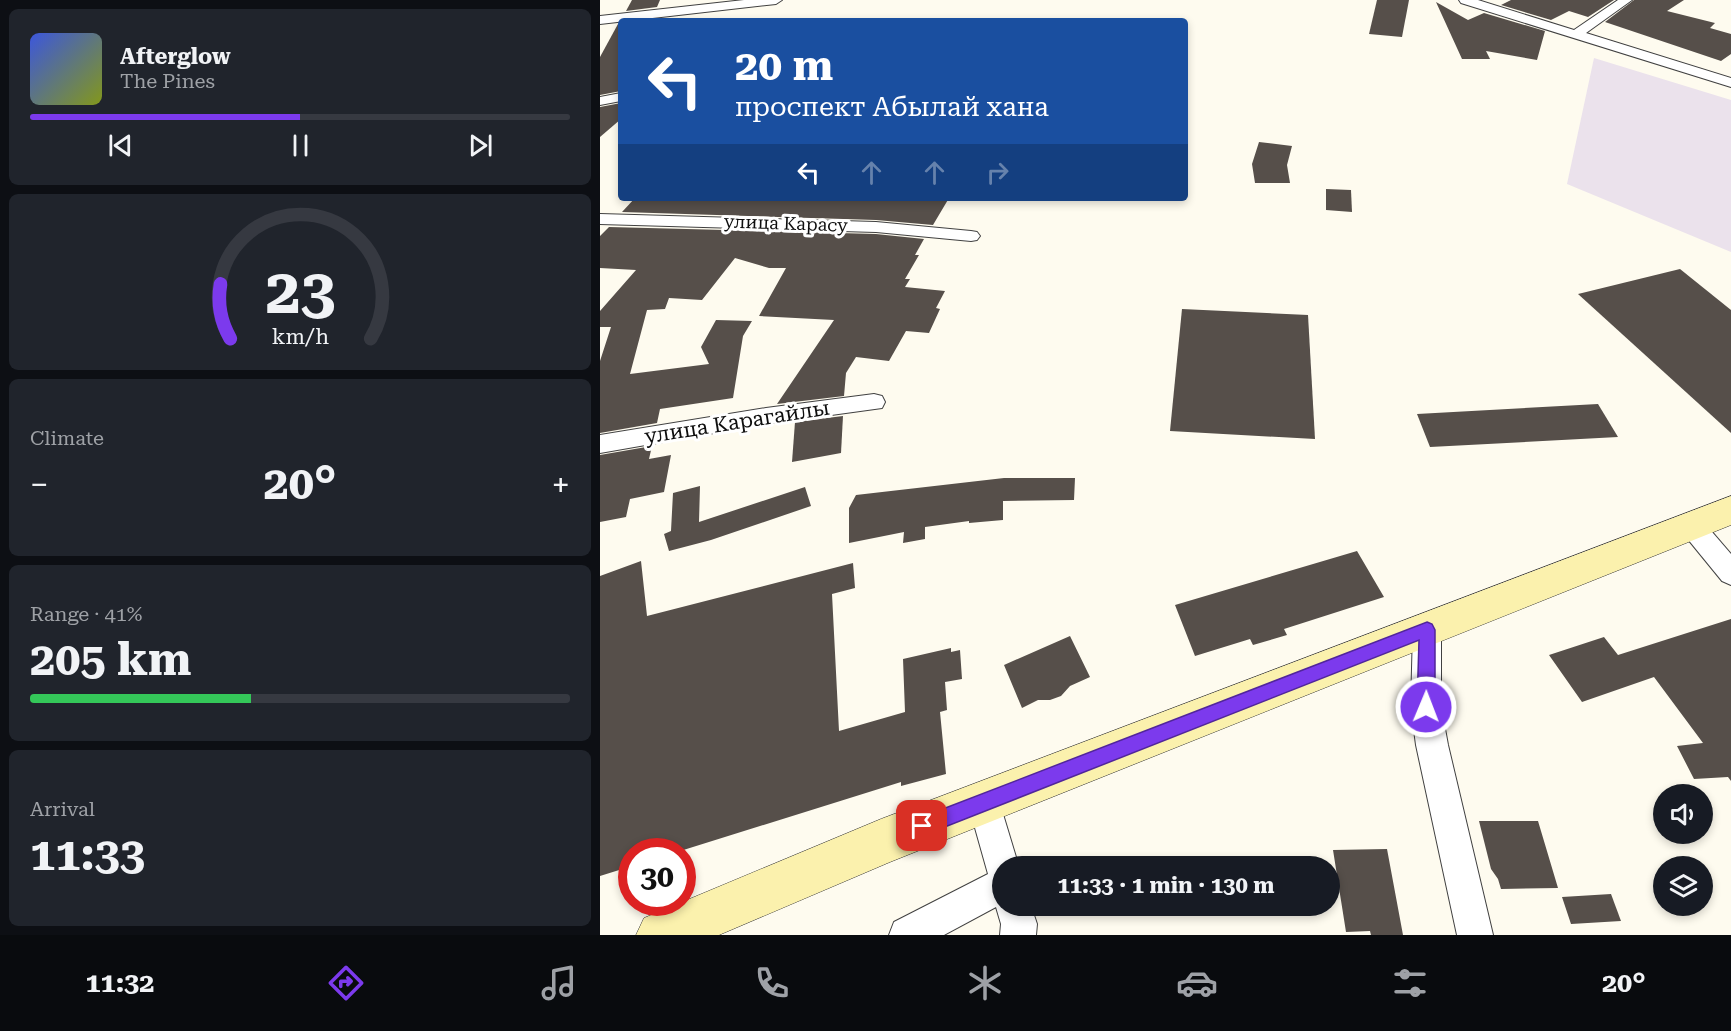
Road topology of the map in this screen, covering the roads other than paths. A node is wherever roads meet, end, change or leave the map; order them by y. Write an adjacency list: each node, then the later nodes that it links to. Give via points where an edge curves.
1 (776, 0): 4 (street)
2 (1465, 0): 6 (street)
3 (1626, 0): 6 (street)
4 (750, 2): 5 (street)
5 (600, 20)
6 (1575, 35): 7 (street)
7 (1731, 83)
8 (618, 98): 9 (street)
9 (600, 101)
10 (600, 219): 11 (street, улица Карасу, via 876,227)
11 (971, 236)
12 (874, 402): 13 (street, улица Карагайлы)
13 (600, 444)
14 (1731, 510): 15 (main road)
15 (1691, 525): 16 (street); 17 (main road)
16 (1731, 573)
17 (1427, 630): 18 (main road); 25 (street, via 1426,707 1430,735)
18 (984, 803): 19 (street); 22 (main road)
19 (999, 856)
20 (992, 890): 23 (street)
21 (1016, 916): 24 (street)
22 (661, 935)
23 (907, 935)
24 (1018, 935)
25 (1474, 935)

